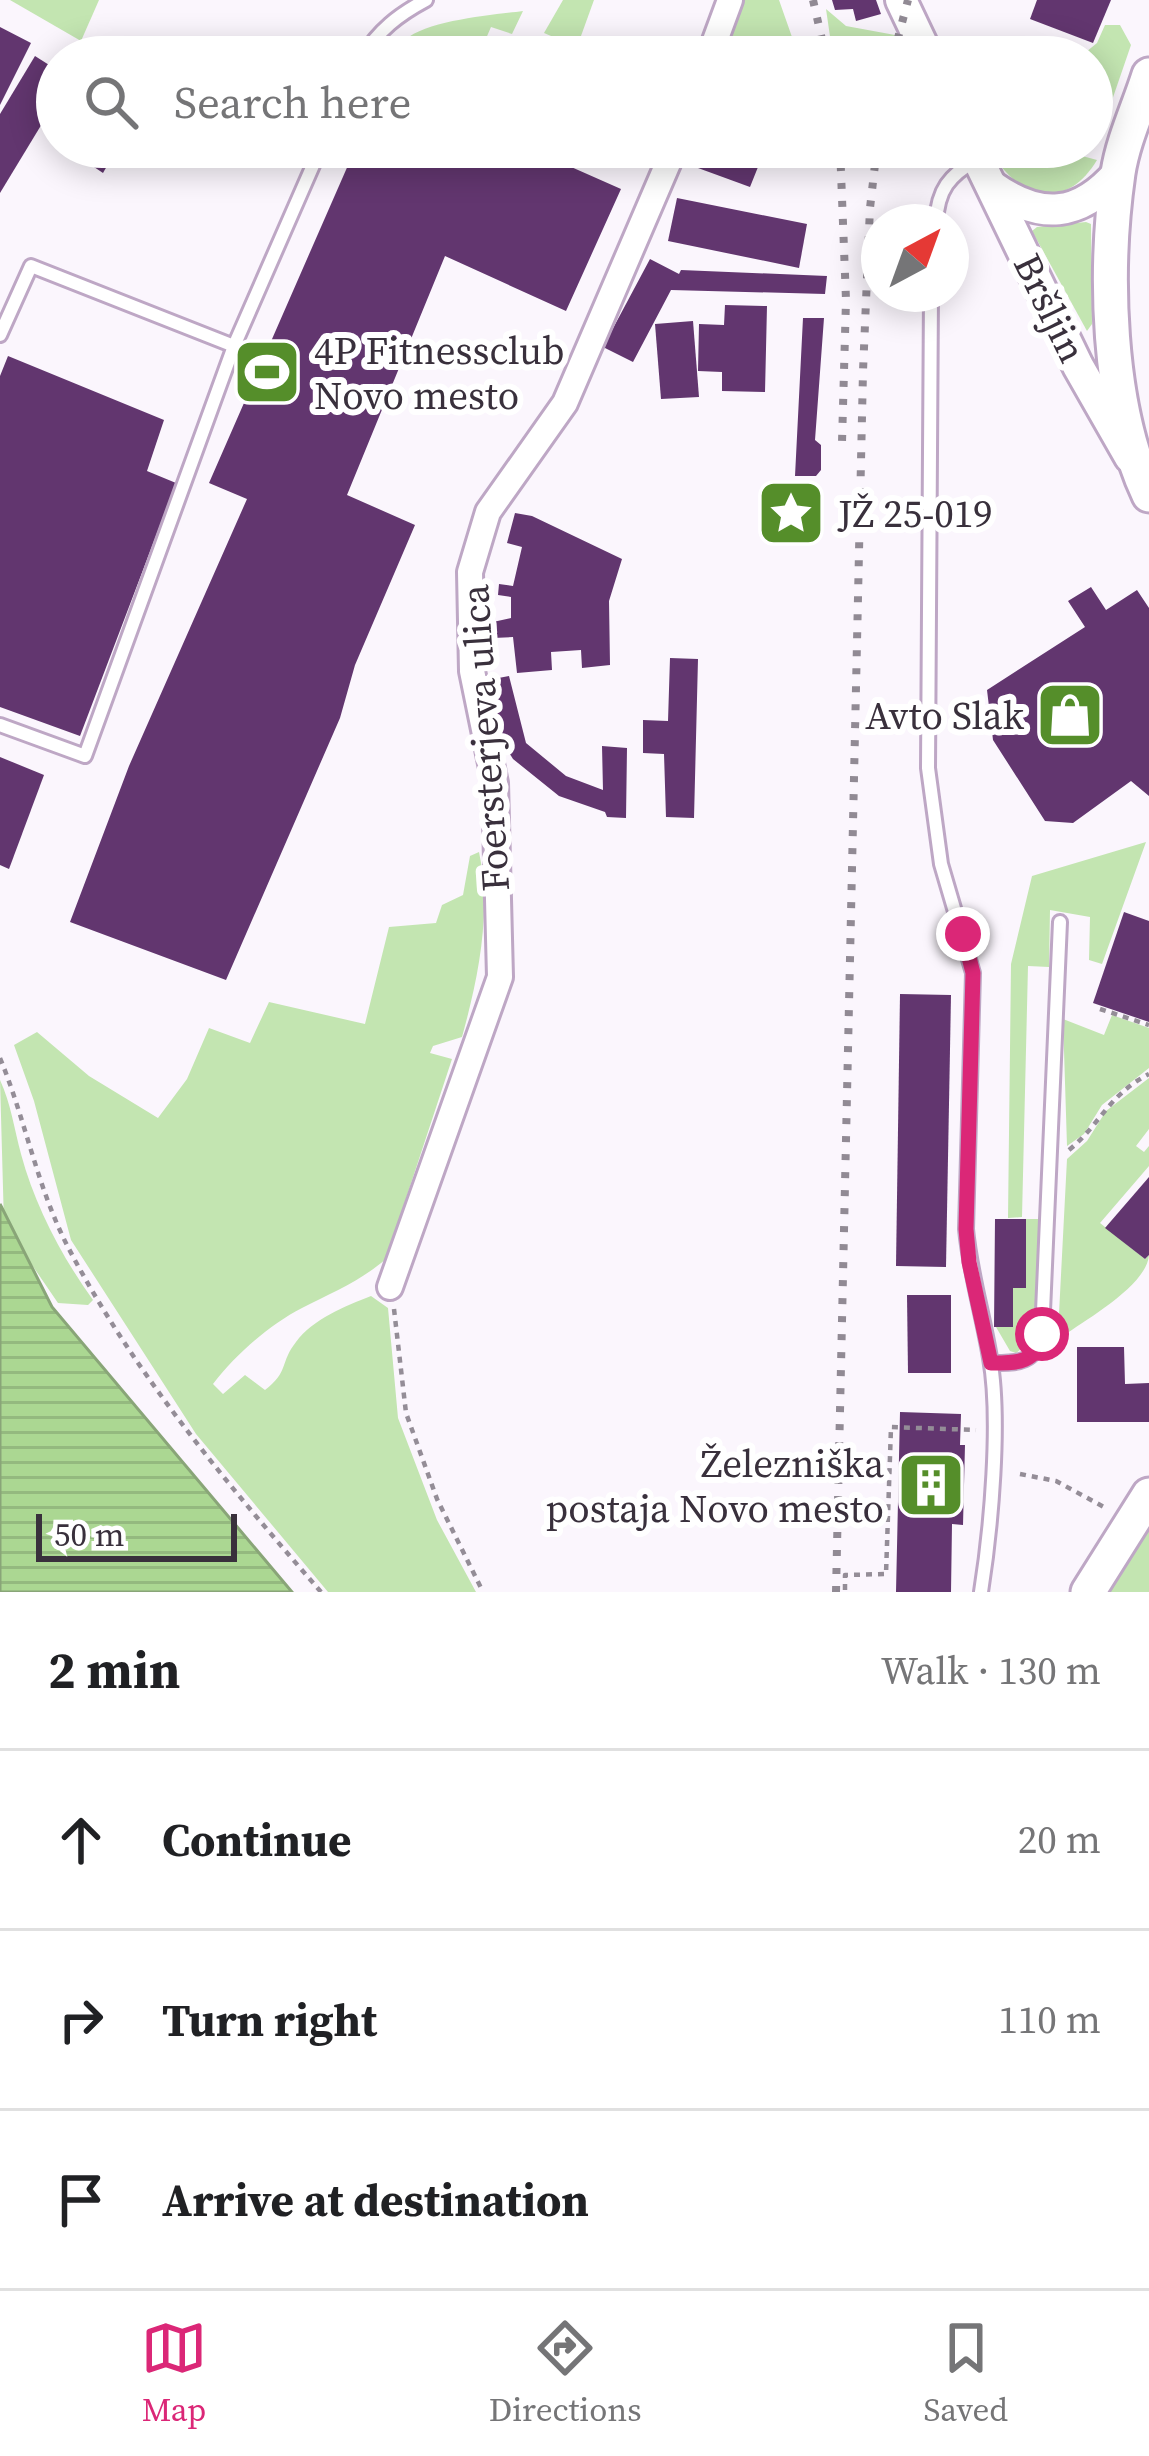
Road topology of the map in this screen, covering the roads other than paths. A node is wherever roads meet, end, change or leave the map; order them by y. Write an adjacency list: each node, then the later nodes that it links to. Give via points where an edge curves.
1 (426, 0): 4 (lane)
2 (730, 0): 5 (street)
3 (901, 0): 6 (street)
4 (377, 36)
5 (717, 36)
6 (918, 36)
7 (1149, 75): 13 (main road)
8 (312, 168): 17 (lane)
9 (666, 168): 21 (street, Foersterjeva ulica, via 565,403 488,512 470,572 472,671 495,783 500,976)
10 (969, 168): 14 (lane, via 953,174)
11 (982, 168): 18 (street, Bršljin)
12 (984, 168): 13 (street, via 1019,205 1049,210 1090,200)
13 (1118, 173): 18 (main road, via 1114,345)
14 (939, 204)
15 (931, 312): 22 (lane, via 928,768 940,864 973,973 966,1229)
16 (0, 335): 17 (lane, via 31,266)
17 (234, 346): 19 (lane, via 85,755)
18 (1142, 480)
19 (0, 725)
20 (1060, 922): 22 (lane, via 1040,1344 1022,1363)
21 (390, 1288)
22 (991, 1363): 24 (lane)
23 (1149, 1495): 25 (main road)
24 (981, 1592)
25 (1088, 1592)

